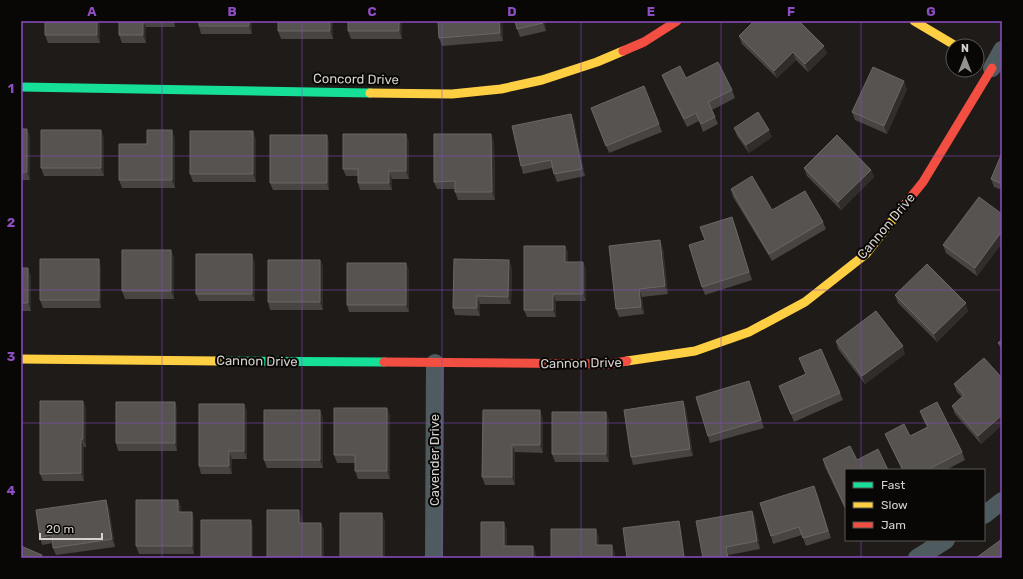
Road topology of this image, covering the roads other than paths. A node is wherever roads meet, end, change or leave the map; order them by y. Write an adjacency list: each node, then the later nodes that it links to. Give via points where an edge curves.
1 (677, 21): 6 (street, Concord Drive, via 644,42 597,62 542,80 501,89 452,94)
2 (914, 21): 3 (street)
3 (945, 39)
4 (1002, 50): 5 (street, Cannon Drive)
5 (992, 68): 8 (street, Cannon Drive, via 923,182 866,254 805,302 749,332 695,351 609,364)
6 (21, 87)
7 (21, 359): 8 (street, Cannon Drive)
8 (435, 363): 12 (street, Cavender Drive)
9 (1002, 501): 10 (street)
10 (985, 514)
11 (944, 541): 13 (street)
12 (434, 558)
13 (917, 558)

